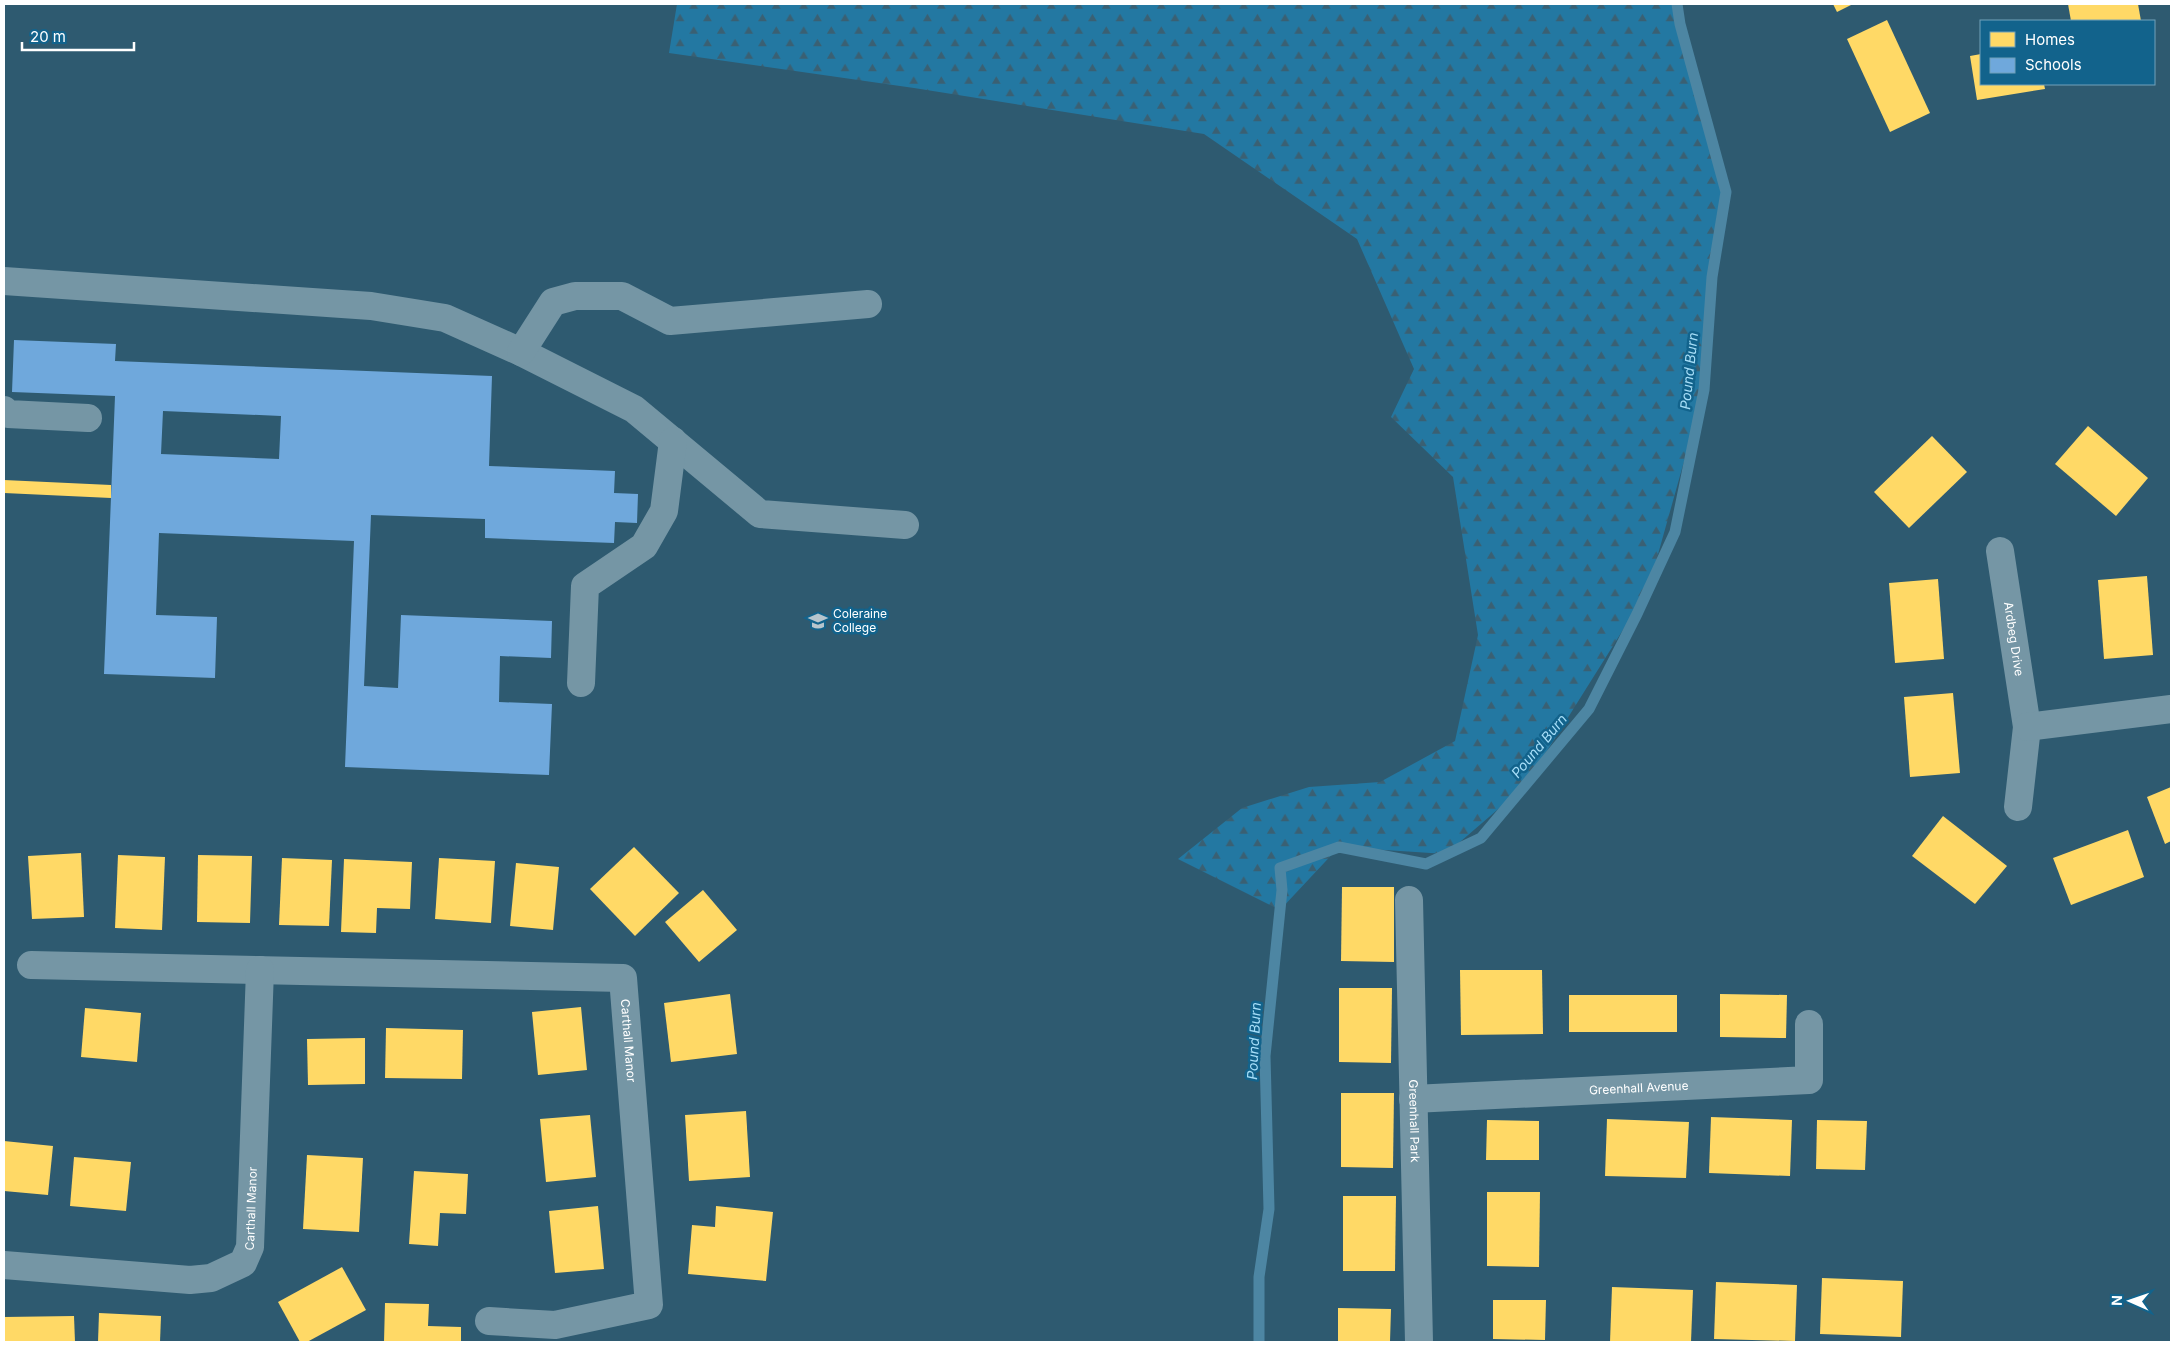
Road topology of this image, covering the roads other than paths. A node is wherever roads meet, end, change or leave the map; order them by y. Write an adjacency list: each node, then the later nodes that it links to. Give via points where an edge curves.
1 (4, 281): 3 (street, via 371,306 446,318)
2 (868, 304): 3 (street, via 670,322 622,296 575,296 553,302)
3 (521, 352): 6 (street, via 634,409)
4 (4, 410): 5 (street, via 8,414)
5 (88, 418)
6 (673, 441): 7 (street, via 760,514); 9 (street, via 664,511 644,546 585,586)
7 (905, 525)
8 (2000, 550): 11 (street, Ardbeg Drive)
9 (581, 683)
10 (2171, 709): 11 (street)
11 (2027, 727): 12 (street, Ardbeg Drive)
12 (2018, 808)
13 (1409, 900): 17 (street, Greenhall Park)
14 (31, 965): 15 (street, Carthall Manor)
15 (260, 970): 18 (street, Carthall Manor, via 250,1247 243,1263 211,1278 190,1280); 19 (street, Carthall Manor, via 623,978 649,1305 555,1325)
16 (1809, 1024): 17 (street, Greenhall Avenue, via 1809,1080)
17 (1413, 1099): 20 (street, Greenhall Park)
18 (4, 1265)
19 (489, 1321)
20 (1419, 1342)

